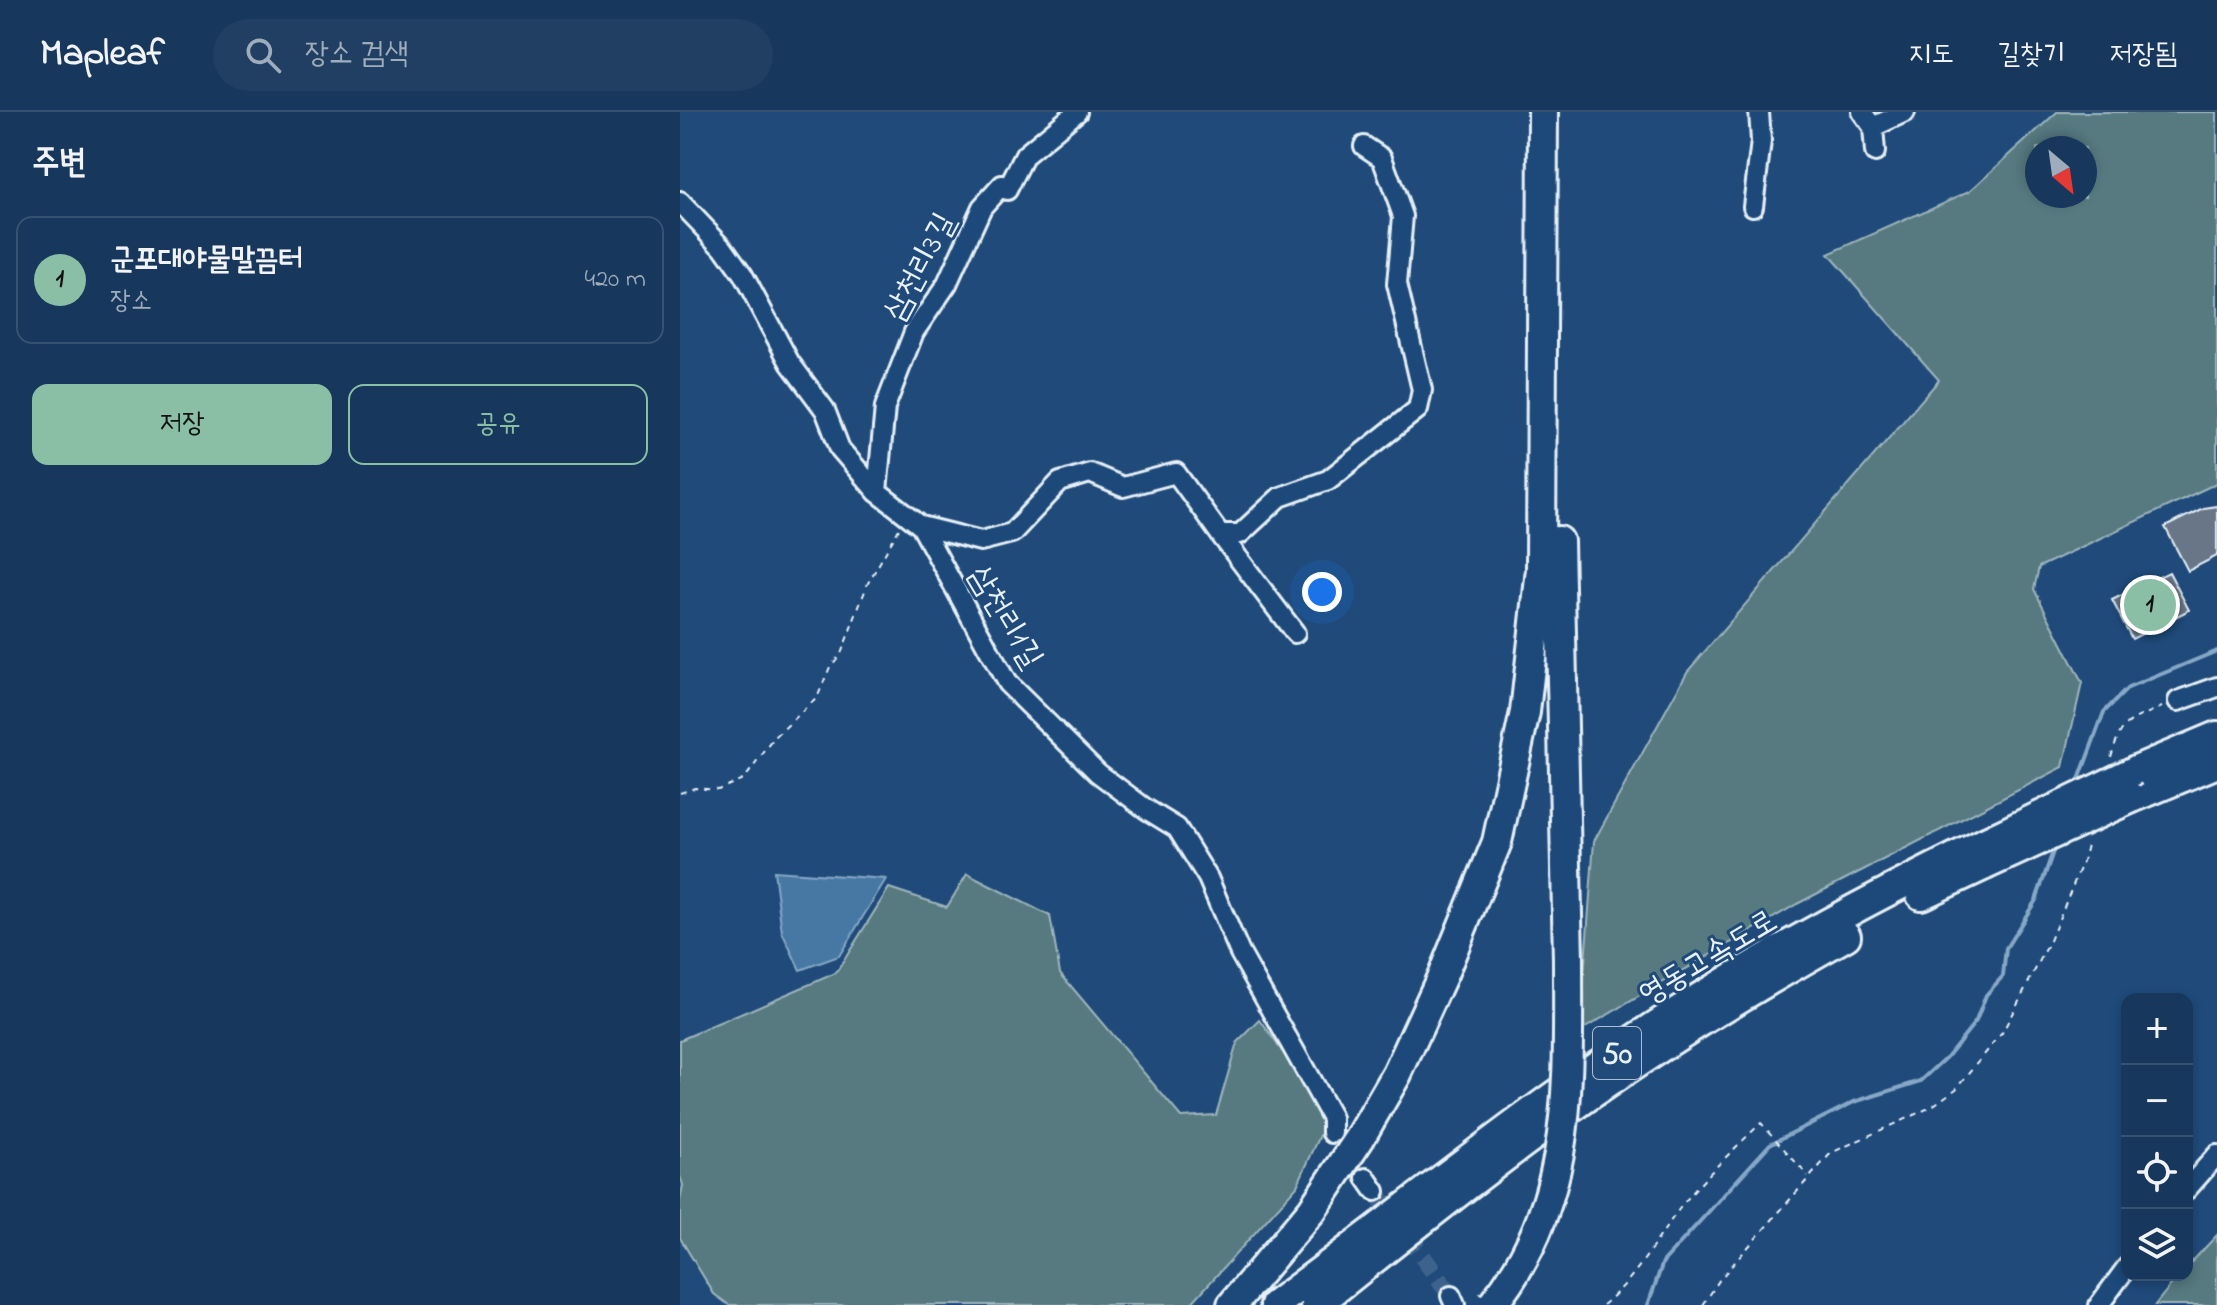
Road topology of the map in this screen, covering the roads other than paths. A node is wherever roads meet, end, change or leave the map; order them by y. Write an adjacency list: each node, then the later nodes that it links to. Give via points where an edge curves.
1 (1077, 112): 11 (street, 삼천리3길, via 1025,155 1007,190 1002,185 982,207 947,284 914,332 885,407)
2 (1543, 112): 25 (highway, via 1541,569 1525,712 1497,842 1397,1074 1312,1210)
3 (1556, 112): 28 (highway, bridge, via 1568,960 1565,1122 1547,1207)
4 (1759, 112): 10 (street)
5 (1905, 112): 6 (street)
6 (1867, 120): 8 (street)
7 (1364, 146): 13 (street, via 1382,158 1403,216 1397,284 1422,390 1418,409 1328,480 1280,497 1240,534)
8 (1875, 152)
9 (680, 202): 11 (street, 삼천리1길, via 743,275 790,363 825,410 840,449)
10 (1753, 206)
11 (877, 492): 12 (street, 삼천리1길)
12 (914, 520): 13 (street, via 981,541 1012,533 1060,482 1090,473 1123,487 1176,473); 21 (street, 삼천리1길, via 1007,683 1098,773 1177,828 1332,1118)
13 (1220, 534): 14 (street)
14 (1295, 633)
15 (2217, 687): 16 (street)
16 (2178, 701)
17 (2217, 736): 19 (highway, 영동고속도로 / 50)
18 (2217, 763): 19 (highway, 영동고속도로 / 50)
19 (2126, 777): 20 (highway, 영동고속도로 / 50, bridge)
20 (1985, 854): 26 (highway, 영동고속도로 / 50, via 1796,941 1671,1016); 27 (highway, 영동고속도로 / 50, via 1657,1049 1538,1132)
21 (1332, 1133)
22 (2217, 1155): 23 (street)
23 (2193, 1182)
24 (2121, 1275): 29 (street)
25 (1232, 1305)
26 (1275, 1305)
27 (1316, 1305)
28 (1492, 1305)
29 (2099, 1305)

